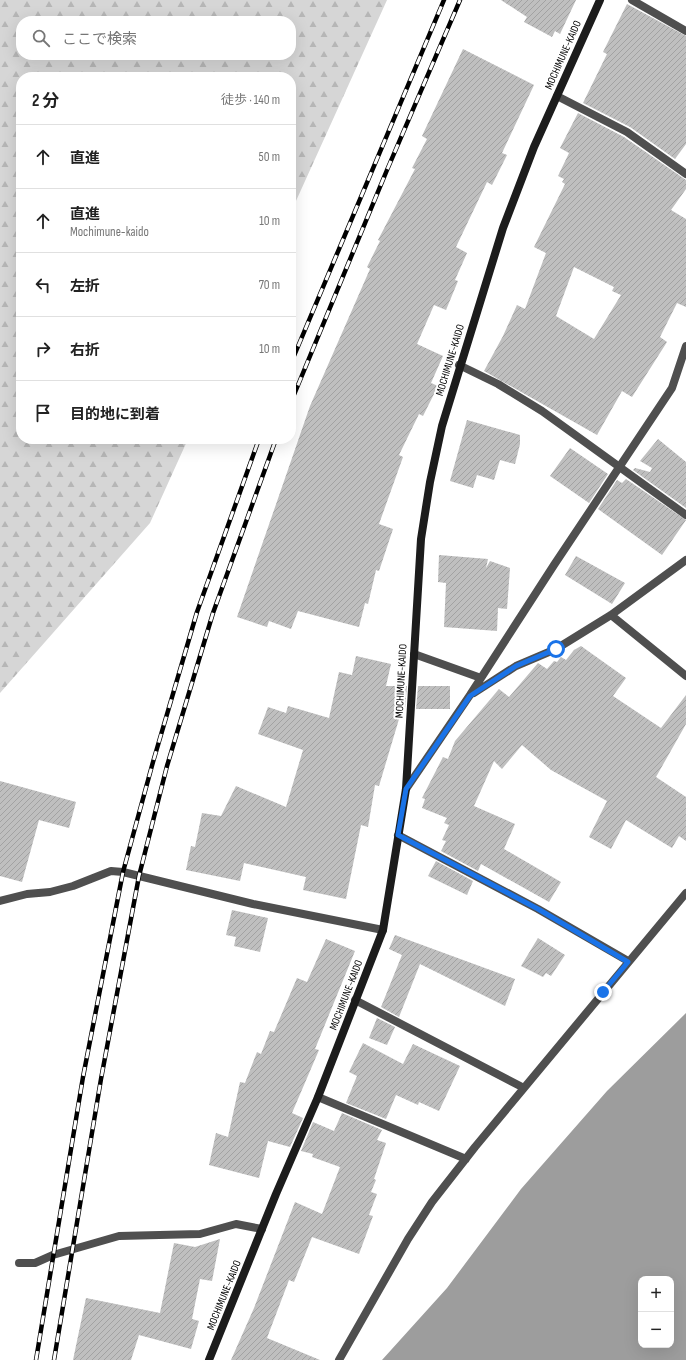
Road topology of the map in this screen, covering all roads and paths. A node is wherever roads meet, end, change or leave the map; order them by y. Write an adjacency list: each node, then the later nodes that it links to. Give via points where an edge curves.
1 (600, 0): 4 (main road, MOCHIMUNE-KAIDO)
2 (632, 0): 3 (street)
3 (686, 31)
4 (557, 96): 5 (street, via 627,132); 7 (main road, MOCHIMUNE-KAIDO, via 503,228)
5 (686, 174)
6 (686, 346): 8 (street, via 672,388)
7 (459, 365): 8 (street, via 498,384 542,411); 12 (main road, MOCHIMUNE-KAIDO, via 430,482 421,540)
8 (620, 468): 9 (street); 14 (street)
9 (686, 515)
10 (686, 560): 11 (street)
11 (611, 615): 13 (street); 15 (street, via 556,649 496,677)
12 (414, 654): 14 (street); 16 (main road, MOCHIMUNE-KAIDO)
13 (686, 676)
14 (481, 678): 15 (street)
15 (470, 696): 16 (street)
16 (406, 789): 17 (main road, MOCHIMUNE-KAIDO)
17 (398, 835): 20 (main road, MOCHIMUNE-KAIDO); 21 (street, via 538,909)
18 (686, 893): 21 (street)
19 (0, 900): 20 (street, via 55,891 111,871 253,904)
20 (383, 930): 22 (main road, MOCHIMUNE-KAIDO)
21 (628, 962): 23 (street)
22 (355, 1000): 23 (street); 24 (main road, MOCHIMUNE-KAIDO)
23 (524, 1088): 25 (street)
24 (318, 1097): 25 (street); 26 (main road, MOCHIMUNE-KAIDO)
25 (466, 1159): 29 (street, via 432,1202 408,1239)
26 (262, 1229): 27 (street, via 236,1224 200,1234 119,1236 53,1255 35,1263); 28 (main road, MOCHIMUNE-KAIDO)
27 (19, 1263)
28 (209, 1360)
29 (339, 1360)

